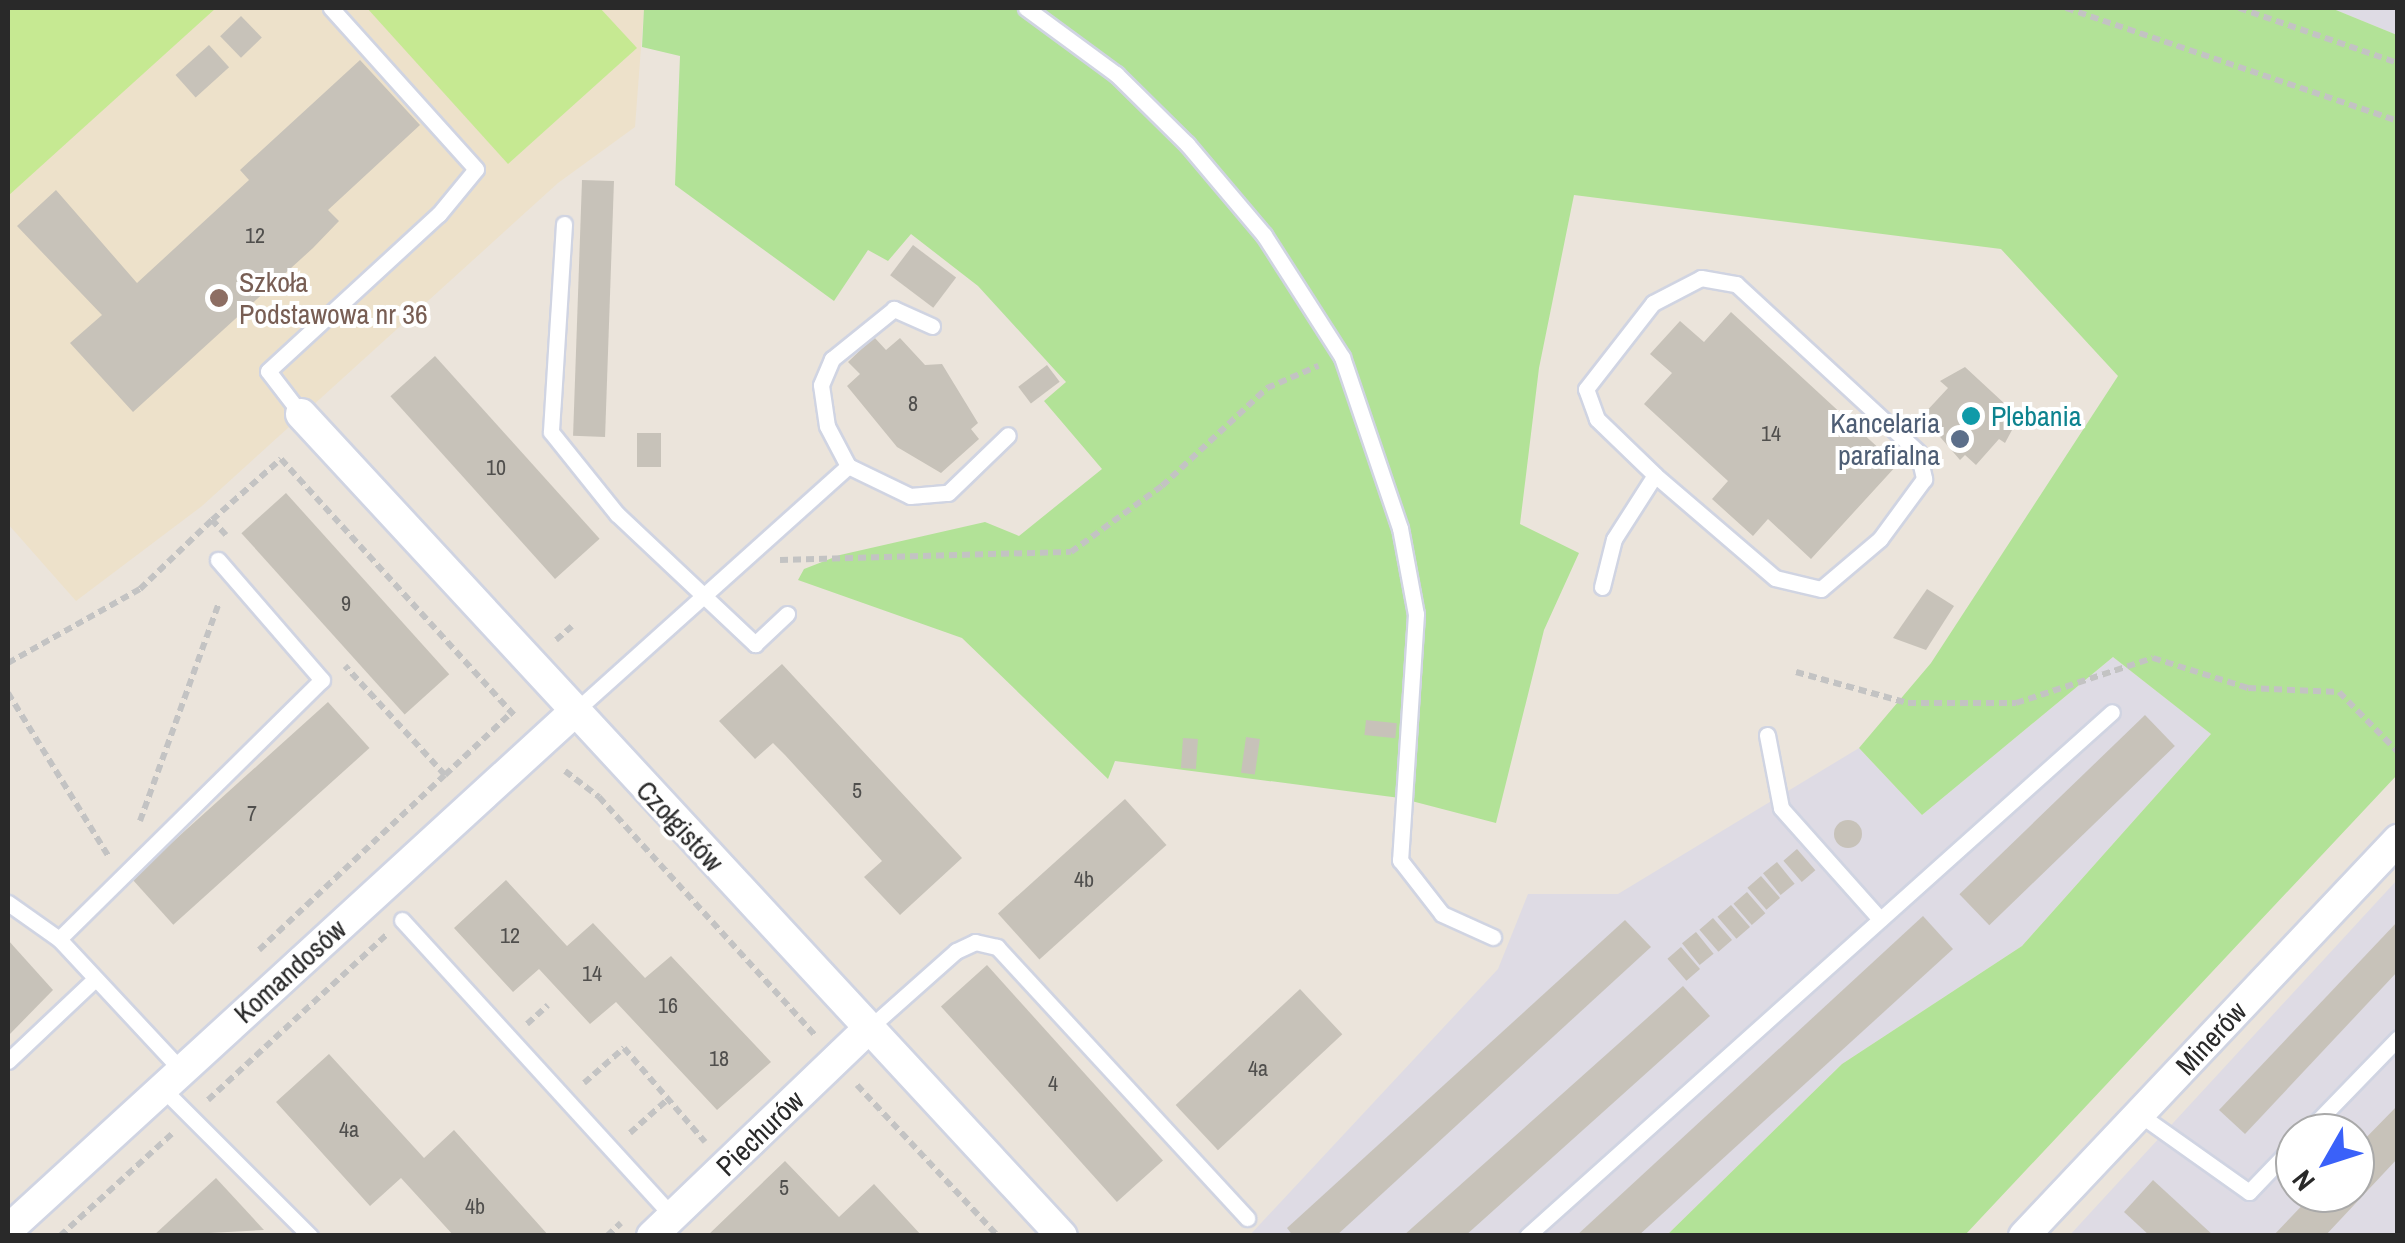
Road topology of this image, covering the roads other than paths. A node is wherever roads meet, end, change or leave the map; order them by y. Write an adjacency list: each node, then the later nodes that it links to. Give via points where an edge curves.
1 (331, 8): 5 (lane, via 476,169 439,214 268,372)
2 (1026, 8): 20 (lane, via 1116,74 1187,144 1264,235 1342,358 1400,528 1416,614 1400,860 1442,914)
3 (564, 224): 11 (lane, via 551,432 617,514)
4 (932, 326): 7 (lane, via 894,310 832,359 821,384 826,426)
5 (301, 414): 14 (street, Czołgistów)
6 (1008, 435): 7 (lane, via 948,493 910,496)
7 (848, 466): 11 (lane)
8 (1655, 475): 8 (lane, via 1597,420 1586,389 1653,303 1702,278 1736,284 1918,452 1924,479 1880,539 1820,590 1774,578); 10 (lane, via 1614,539)
9 (218, 560): 21 (lane, via 322,680 314,697)
10 (1602, 587)
11 (709, 593): 12 (lane, via 754,644); 14 (lane)
12 (787, 614)
13 (2112, 712): 18 (lane)
14 (574, 713): 23 (street, Czołgistów); 26 (street, Komandosów)
15 (1767, 735): 18 (lane, via 1781,808)
16 (2398, 840): 28 (street, Minerów)
17 (8, 903): 21 (lane)
18 (1880, 919): 35 (lane)
19 (402, 920): 31 (lane, via 569,1097)
20 (1493, 937)
21 (59, 938): 22 (lane)
22 (94, 980): 25 (lane); 26 (lane)
23 (867, 1030): 30 (lane, via 956,951 975,942 997,947); 31 (street, Piechurów); 34 (street, Czołgistów)
24 (2398, 1038): 27 (lane)
25 (8, 1061)
26 (171, 1078): 32 (street, Komandosów); 33 (lane)
27 (2325, 1113)
28 (2139, 1114): 29 (lane, via 2249,1192); 36 (street, Minerów)
29 (2275, 1165)
30 (1247, 1218)
31 (662, 1226)
32 (8, 1230)
33 (310, 1236)
34 (1062, 1236)
35 (1527, 1236)
36 (2024, 1236)

